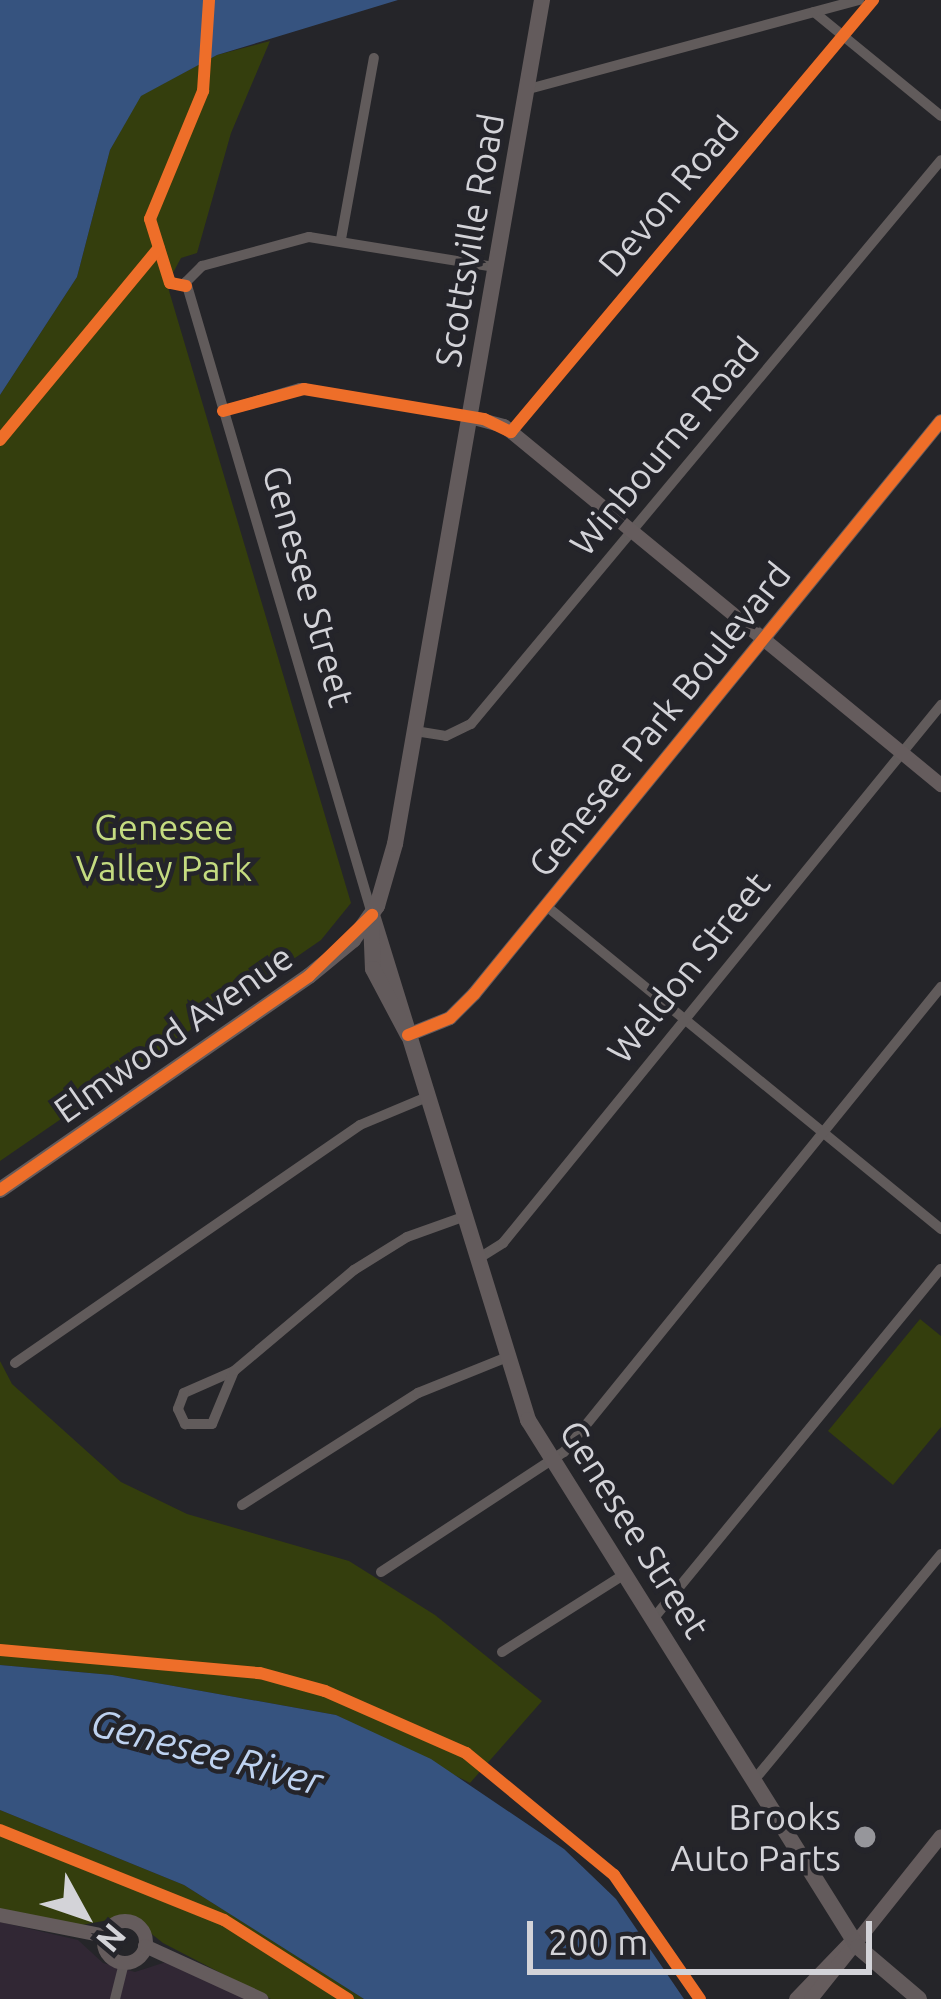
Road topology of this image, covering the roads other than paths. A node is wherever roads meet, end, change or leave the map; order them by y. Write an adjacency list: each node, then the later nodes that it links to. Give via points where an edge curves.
1 (542, 0): 7 (main road, Scottsville Road)
2 (859, 0): 4 (street)
3 (872, 0): 5 (street, Devon Road)
4 (814, 12): 5 (street); 7 (street)
5 (842, 35): 8 (street); 15 (street, Devon Road)
6 (374, 58): 10 (street)
7 (525, 90): 11 (main road, Scottsville Road)
8 (941, 116)
9 (941, 160): 16 (street, Winbourne Road)
10 (341, 239): 11 (street); 12 (street, Genesee Street, via 290,240 189,275)
11 (494, 267): 13 (main road, Scottsville Road)
12 (223, 411): 13 (street, via 300,388); 23 (street, Genesee Street)
13 (470, 417): 15 (street); 19 (main road, Scottsville Road)
14 (941, 421): 17 (street, Genesee Park Boulevard)
15 (512, 432): 16 (street)
16 (630, 533): 17 (street); 19 (street, Winbourne Road, via 466,729)
17 (763, 640): 20 (street); 22 (street, Genesee Park Boulevard)
18 (941, 705): 20 (street, Weldon Street)
19 (415, 731): 23 (main road, Scottsville Road, via 392,860)
20 (902, 754): 21 (street); 25 (street, Weldon Street)
21 (941, 785)
22 (545, 905): 25 (street); 26 (street, Genesee Park Boulevard, via 459,1010)
23 (372, 915): 26 (main road, Genesee Street, via 407,1010); 29 (main road, Elmwood Avenue, via 309,976)
24 (941, 987): 28 (street)
25 (684, 1019): 28 (street); 32 (street, Weldon Street, via 503,1243)
26 (408, 1035): 27 (main road, Genesee Street)
27 (427, 1097): 30 (main road, Genesee Street); 35 (street, via 360,1125)
28 (823, 1131): 31 (street); 37 (street)
29 (0, 1190)
30 (463, 1217): 32 (main road, Genesee Street); 36 (street, via 367,1260)
31 (941, 1229)
32 (476, 1260): 34 (main road, Genesee Street)
33 (941, 1270): 42 (street)
34 (505, 1358): 37 (main road, Genesee Street); 38 (street, via 434,1384)
35 (15, 1363)
36 (235, 1371): 36 (street, via 184,1394 178,1408 185,1424 198,1429 214,1421)
37 (554, 1461): 40 (street); 41 (main road, Genesee Street)
38 (242, 1504)
39 (941, 1555): 44 (street)
40 (382, 1572)
41 (625, 1574): 42 (main road, Genesee Street); 43 (street)
42 (653, 1619): 44 (main road, Genesee Street)
43 (502, 1652)
44 (755, 1779): 48 (main road, Genesee Street)
45 (941, 1836): 48 (street)
46 (0, 1916): 47 (street)
47 (105, 1936): 49 (street, via 114,1925 134,1923); 50 (street, via 109,1955)
48 (854, 1940): 53 (street); 54 (street); 55 (main road, Genesee Street)
49 (146, 1946): 50 (street); 52 (street)
50 (124, 1963): 51 (street)
51 (115, 1999)
52 (261, 1999)
53 (796, 1999)
54 (811, 1999)
55 (919, 1999)

